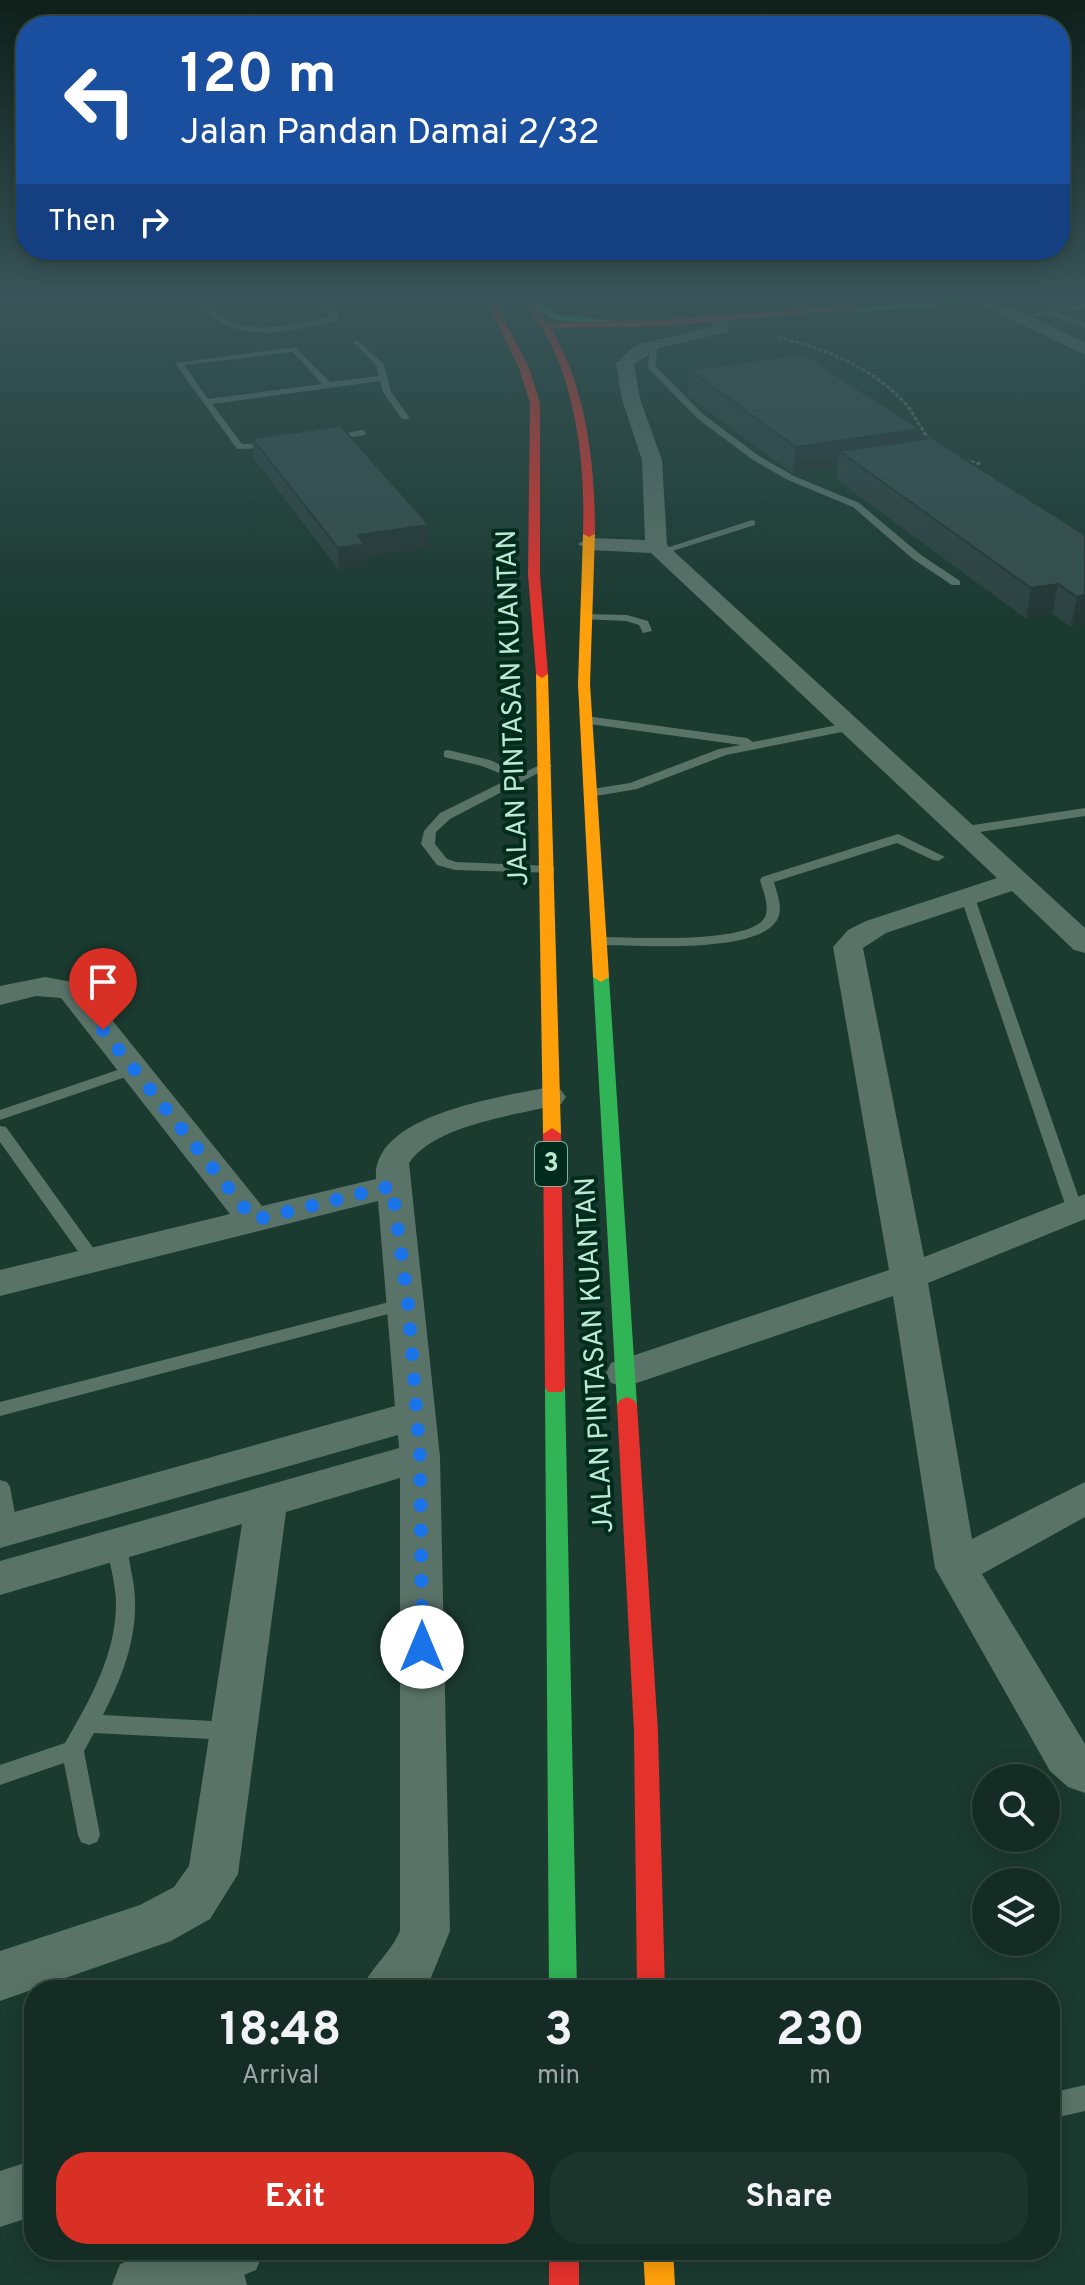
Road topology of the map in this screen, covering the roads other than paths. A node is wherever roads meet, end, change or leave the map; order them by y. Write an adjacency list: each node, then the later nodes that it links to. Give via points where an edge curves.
1 (207, 404): 10 (lane, via 240,447)
2 (397, 404): 7 (lane)
3 (535, 404): 21 (main road, JALAN PINTASAN KUANTAN / 3, via 534,575)
4 (568, 404): 12 (main road, JALAN PINTASAN KUANTAN, via 584,455)
5 (635, 404): 13 (street, via 652,460 651,529)
6 (688, 404): 14 (lane, via 771,468 856,505)
7 (405, 417)
8 (362, 433): 9 (lane)
9 (318, 439)
10 (289, 443)
11 (752, 523): 13 (lane)
12 (589, 544): 13 (street); 15 (main road, JALAN PINTASAN KUANTAN)
13 (659, 549): 18 (street)
14 (956, 583)
15 (585, 617): 16 (lane, via 636,619); 17 (main road, JALAN PINTASAN KUANTAN)
16 (647, 631)
17 (586, 720): 19 (lane); 23 (main road, JALAN PINTASAN KUANTAN)
18 (847, 727): 19 (lane); 25 (street)
19 (757, 744): 23 (lane, via 633,786)
20 (448, 754): 22 (lane)
21 (546, 766): 22 (lane); 27 (main road, JALAN PINTASAN KUANTAN / 3)
22 (521, 778): 27 (lane, via 436,822 428,844 432,854 455,866)
23 (590, 793): 30 (main road, JALAN PINTASAN KUANTAN)
24 (1085, 812): 25 (lane)
25 (960, 831): 28 (street)
26 (938, 857): 30 (lane, via 898,838 767,880 774,911 758,930 717,939)
27 (549, 870): 34 (main road, JALAN PINTASAN KUANTAN / 3)
28 (1015, 881): 29 (street); 31 (street)
29 (968, 898): 38 (lane); 41 (street, via 876,927 848,947)
30 (599, 941): 44 (main road, JALAN PINTASAN KUANTAN)
31 (1085, 944)
32 (0, 996): 33 (street, via 39,986 60,985 72,991)
33 (135, 1069): 35 (lane); 39 (street)
34 (549, 1097): 37 (street, via 465,1118 408,1141 392,1163); 63 (main road, JALAN PINTASAN KUANTAN / 3)
35 (0, 1115)
36 (0, 1131): 40 (lane)
37 (392, 1186): 39 (street); 43 (street)
38 (1080, 1208): 41 (street)
39 (254, 1220): 40 (street)
40 (93, 1260): 42 (street)
41 (909, 1277): 44 (street); 53 (street)
42 (0, 1283)
43 (408, 1303): 45 (lane); 46 (street)
44 (625, 1373): 64 (main road, JALAN PINTASAN KUANTAN, via 646,1732)
45 (0, 1409)
46 (417, 1415): 47 (street); 51 (street)
47 (420, 1457): 50 (street); 62 (street, via 425,1931 412,1963)
48 (0, 1487): 51 (lane)
49 (1085, 1498): 53 (street)
50 (266, 1503): 52 (street); 56 (street)
51 (4, 1531)
52 (116, 1545): 54 (street); 55 (lane, via 124,1584 124,1633)
53 (956, 1568): 58 (street, via 1067,1757)
54 (0, 1578)
55 (88, 1723): 56 (lane); 57 (lane)
56 (233, 1732): 61 (street, via 213,1874 192,1903 153,1924)
57 (73, 1750): 59 (lane); 60 (lane)
58 (1085, 1772)
59 (0, 1775)
60 (89, 1835)
61 (0, 1976)
62 (396, 1980)
63 (563, 1980)
64 (651, 1980)
65 (1085, 2098): 66 (lane)
66 (1060, 2104)
67 (24, 2191): 68 (street)
68 (0, 2199)
69 (564, 2260): 73 (main road)
70 (659, 2260): 74 (main road)
71 (232, 2263): 72 (street)
72 (141, 2285)
73 (564, 2285)
74 (660, 2285)

